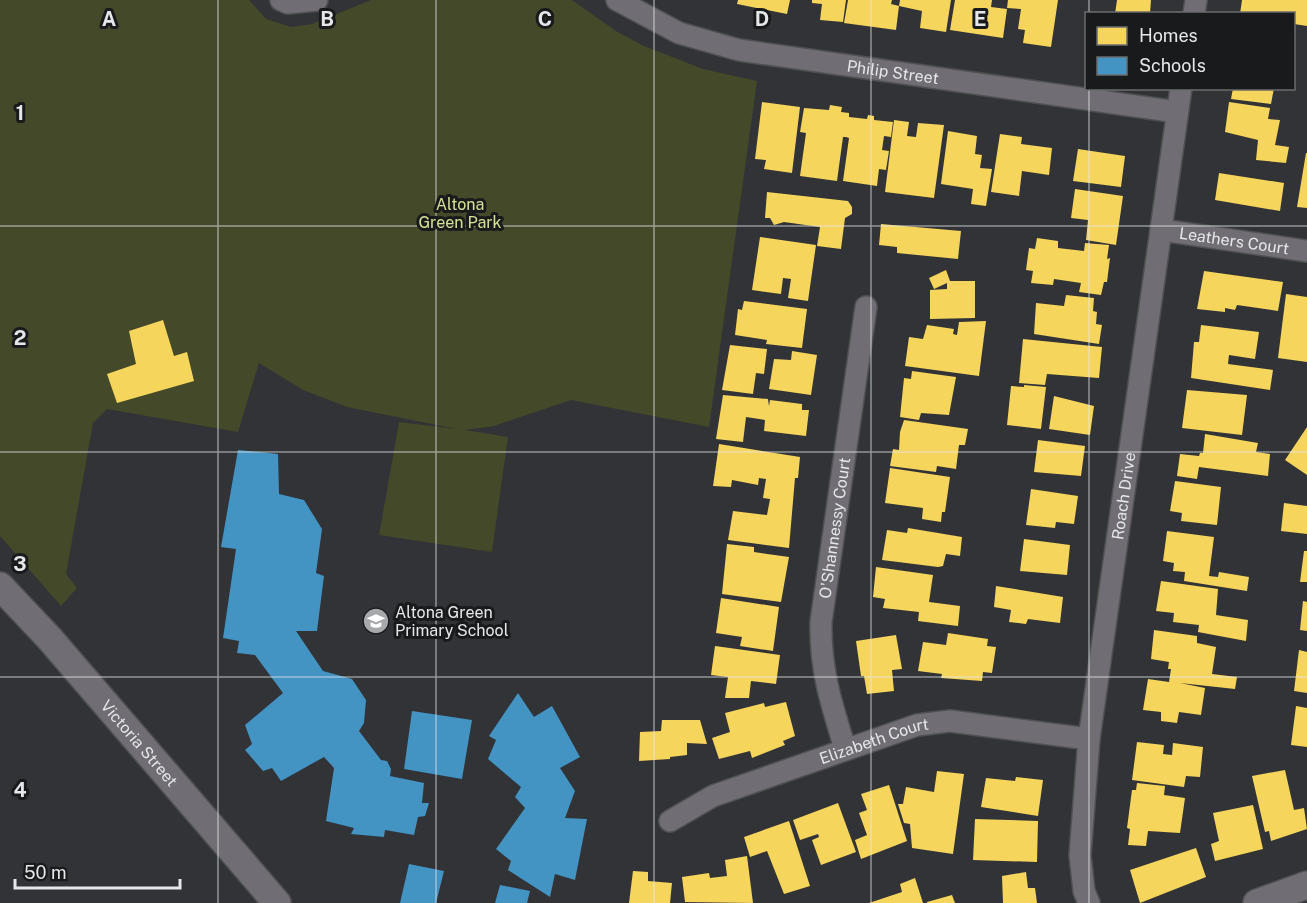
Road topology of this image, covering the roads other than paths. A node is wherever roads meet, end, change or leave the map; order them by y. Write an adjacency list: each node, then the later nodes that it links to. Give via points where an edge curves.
1 (281, 0): 2 (street)
2 (317, 0)
3 (617, 0): 5 (street, Philip Street, via 680,33 740,50)
4 (1181, 90): 5 (street, Roach Drive)
5 (1177, 112): 6 (street, Roach Drive)
6 (1161, 230): 7 (street, Leathers Court); 10 (street, Roach Drive)
7 (1307, 251)
8 (866, 308): 11 (street, O'Shannessy Court, via 821,622 825,685)
9 (0, 586): 14 (street, Victoria Street)
10 (1089, 739): 11 (street, Elizabeth Court, via 950,721 917,725); 15 (street, Roach Drive, via 1080,855)
11 (845, 748): 12 (street, Elizabeth Court, via 713,796)
12 (670, 821)
13 (1299, 890): 16 (street)
14 (277, 903)
15 (1089, 903)
16 (1257, 903)

